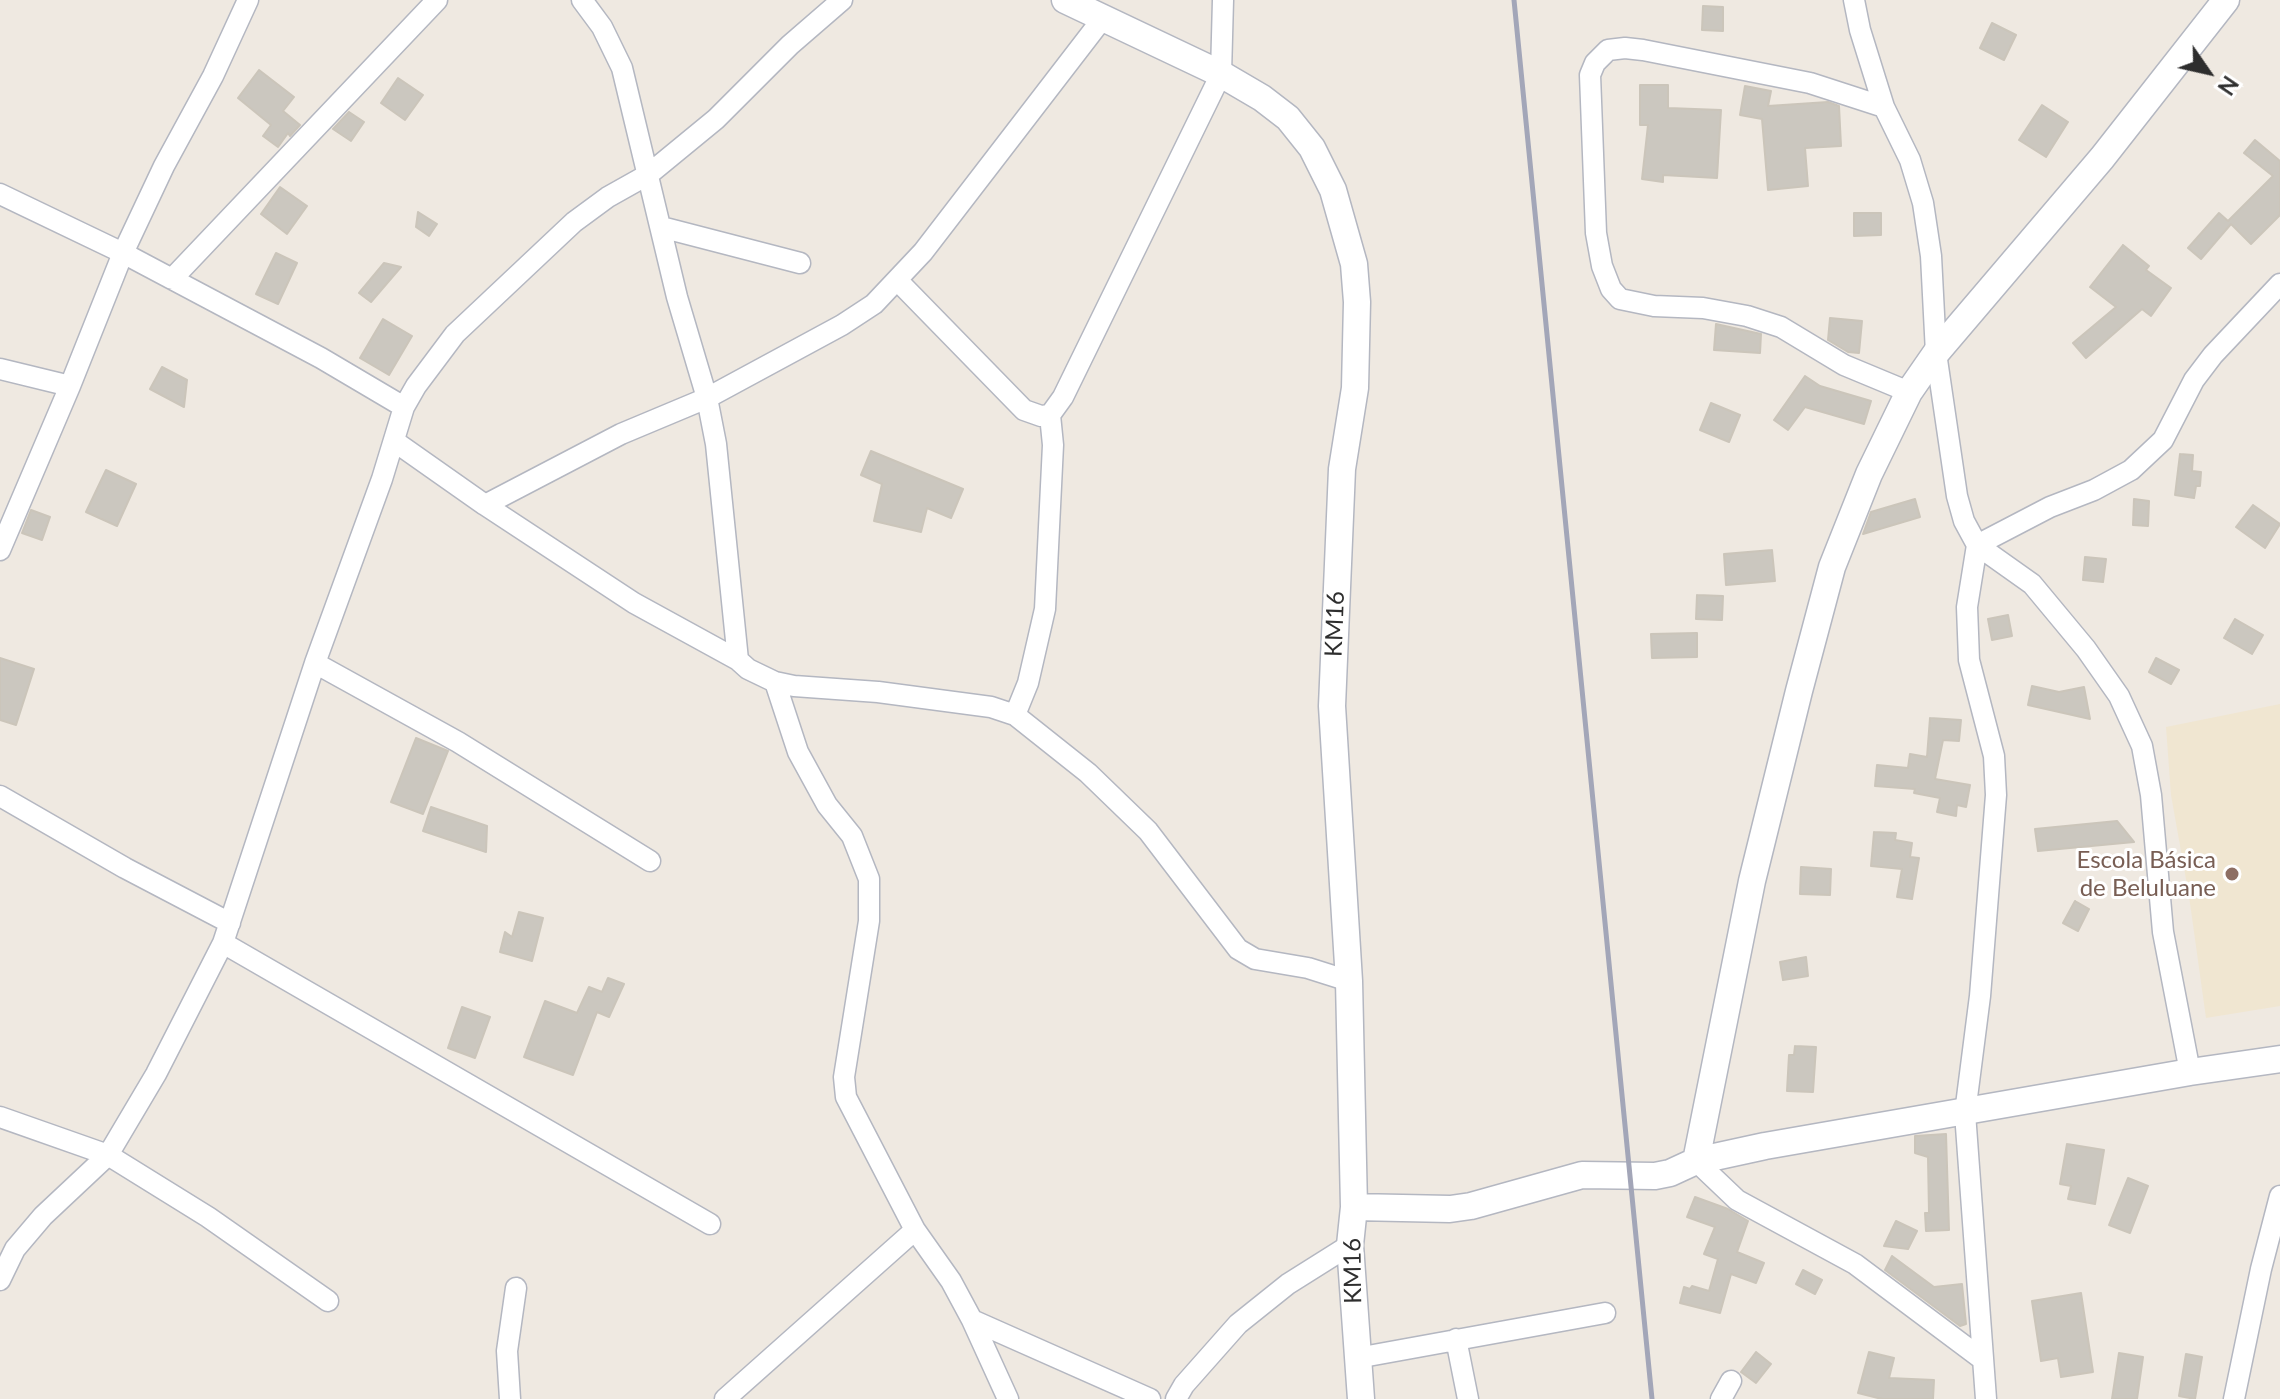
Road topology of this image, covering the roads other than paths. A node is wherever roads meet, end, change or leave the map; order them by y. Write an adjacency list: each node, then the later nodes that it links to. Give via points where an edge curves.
1 (248, 0): 15 (street)
2 (437, 0): 17 (street)
3 (582, 0): 12 (street, via 622,68)
4 (842, 0): 12 (street, via 716,119)
5 (1065, 0): 9 (street, KM16)
6 (1223, 0): 10 (street)
7 (1854, 0): 11 (street)
8 (2226, 0): 20 (street, via 2102,158)
9 (1103, 18): 10 (street, KM16); 18 (street)
10 (1221, 74): 26 (street); 38 (street, KM16, via 1288,118 1312,148 1333,190 1354,264 1355,388 1342,469 1332,706)
11 (1884, 107): 20 (street, via 1910,160 1923,203); 23 (street, via 1810,83 1643,50 1608,50 1590,75 1596,233 1602,266 1620,299 1747,316 1781,327 1844,365)
12 (649, 174): 14 (street); 25 (street, via 574,222 505,285 455,334)
13 (0, 194): 15 (street)
14 (661, 227): 16 (street); 24 (street)
15 (123, 253): 17 (street); 22 (street)
16 (800, 263)
17 (172, 279): 25 (street)
18 (898, 281): 24 (street, via 842,325); 26 (street, via 1024,410)
19 (2280, 284): 29 (street, via 2213,355 2163,440 2131,470)
20 (1936, 353): 23 (street); 29 (street, via 1957,496)
21 (0, 369): 22 (street)
22 (70, 386): 30 (street)
23 (1909, 392): 44 (street, via 1832,567 1752,881)
24 (707, 398): 28 (street, via 621,434); 31 (street)
25 (404, 407): 27 (street)
26 (1050, 415): 34 (street, via 1045,609)
27 (394, 441): 28 (street); 32 (street)
28 (485, 505): 31 (street, via 634,603)
29 (1977, 545): 40 (street, via 2032,584 2086,649 2119,696 2142,746 2163,932); 41 (street, via 1967,607 1969,660 1994,756 1996,795)
30 (0, 550)
31 (738, 660): 33 (street)
32 (315, 663): 36 (street, via 458,742); 37 (street)
33 (775, 682): 34 (street, via 955,702); 48 (street, via 798,752 827,805 852,836 869,879 869,921 844,1077 846,1097)
34 (1015, 715): 38 (street, via 1088,773 1148,831 1238,949 1255,959)
35 (0, 796): 37 (street)
36 (650, 861)
37 (226, 933): 43 (street, via 156,1074); 47 (street)
38 (1349, 981): 46 (street, KM16)
39 (2280, 1059): 40 (street)
40 (2190, 1072): 41 (street)
41 (1965, 1113): 44 (street); 57 (street)
42 (0, 1117): 43 (street)
43 (108, 1155): 50 (street, via 34,1227 15,1249); 52 (street)
44 (1696, 1161): 46 (street, via 1655,1176 1582,1175 1450,1209); 57 (street, via 1737,1200 1855,1264)
45 (2280, 1196): 66 (street)
46 (1354, 1207): 49 (street, KM16)
47 (710, 1224)
48 (915, 1230): 54 (street); 59 (street)
49 (1350, 1245): 56 (street, KM16); 62 (street, via 1238,1324)
50 (0, 1280)
51 (516, 1288): 58 (street, via 507,1351)
52 (328, 1301)
53 (1605, 1313): 55 (street)
54 (972, 1320): 60 (street); 61 (street)
55 (1456, 1339): 56 (street); 64 (street)
56 (1357, 1358): 63 (street, KM16)
57 (1982, 1359): 65 (street)
58 (510, 1399)
59 (725, 1399)
60 (1008, 1399)
61 (1150, 1399)
62 (1176, 1399)
63 (1361, 1399)
64 (1468, 1399)
65 (1986, 1399)
66 (2234, 1399)

